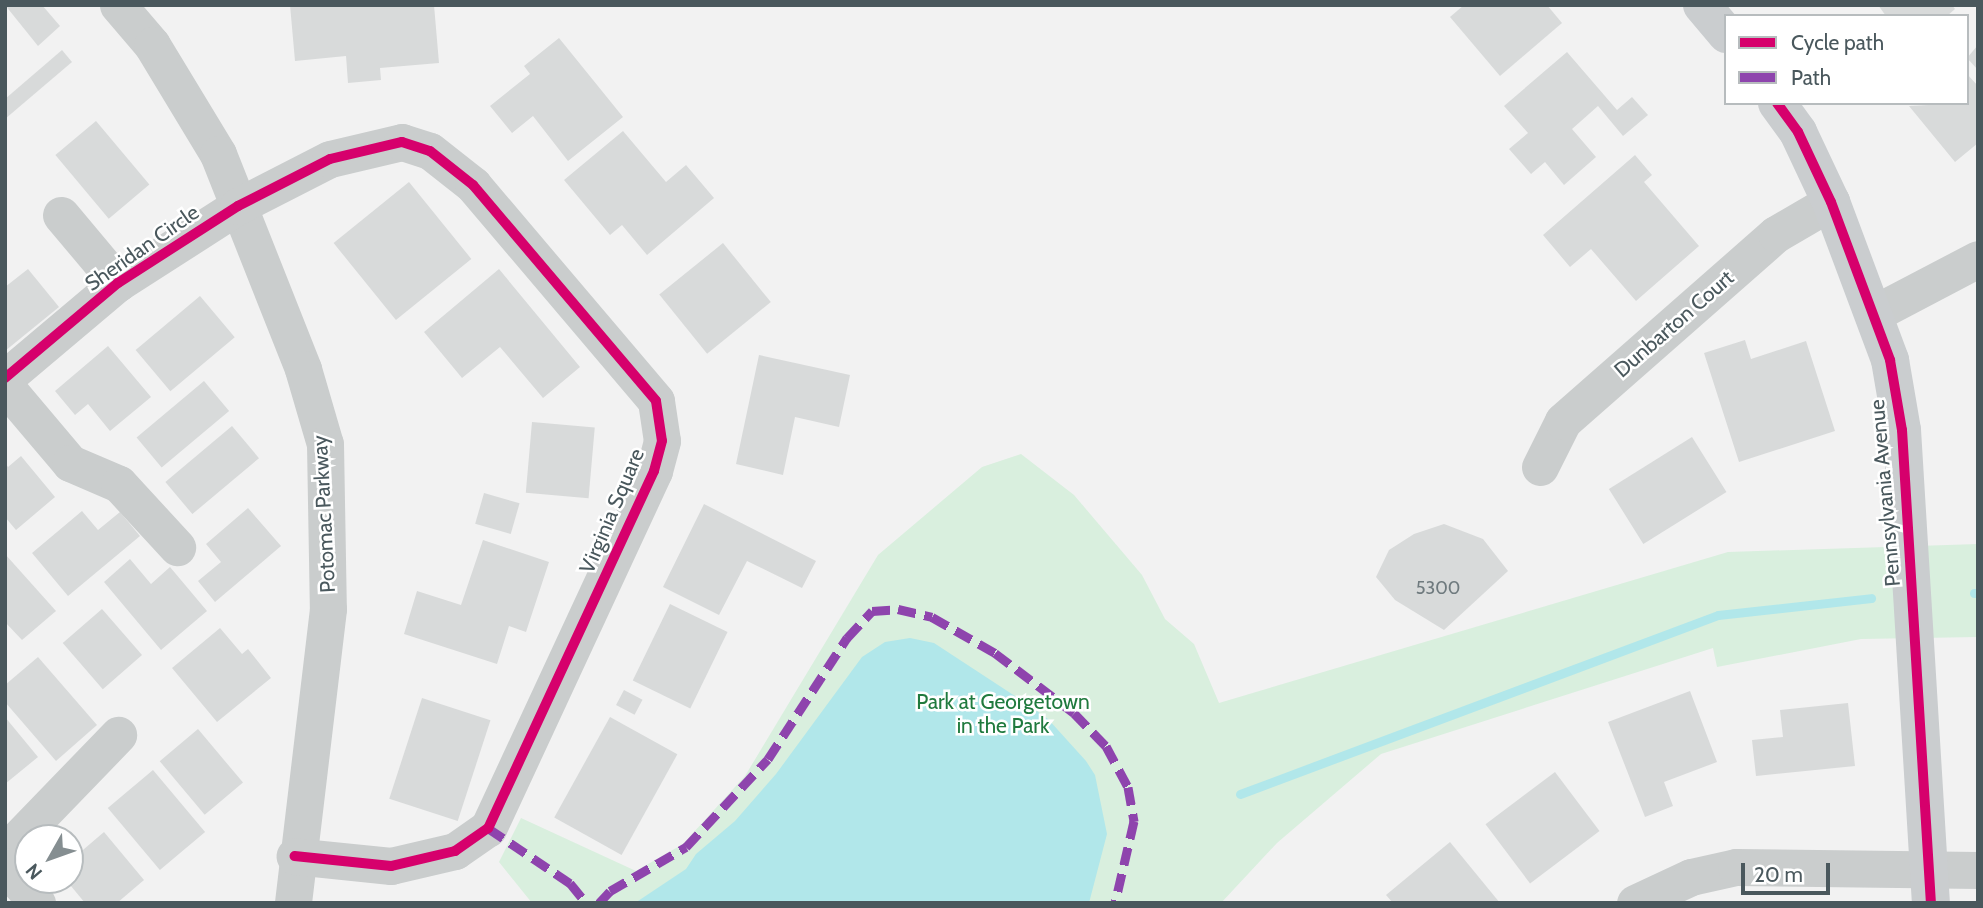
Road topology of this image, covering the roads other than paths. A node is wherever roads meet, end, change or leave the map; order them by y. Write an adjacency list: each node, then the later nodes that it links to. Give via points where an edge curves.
1 (118, 5): 6 (street, Potomac Parkway, via 152,45 205,132)
2 (1702, 5): 3 (street)
3 (1724, 32)
4 (1778, 105): 5 (street, Pennsylvania Avenue)
5 (1831, 202): 10 (street, Pennsylvania Avenue); 13 (street, Dunbarton Court, via 1776,234 1563,421)
6 (239, 206): 9 (street, Sheridan Circle); 17 (street, Potomac Parkway, via 303,369 325,444 328,610 316,733); 17 (street, Virginia Square, via 357,150 402,142 430,150 473,186 656,401 660,417 662,441 654,471 488,828 455,851 391,866)
7 (61, 215): 9 (street)
8 (1978, 258): 10 (street)
9 (118, 283): 11 (street, Sheridan Circle)
10 (1875, 313): 20 (street, Pennsylvania Avenue, via 1890,360 1902,430)
11 (5, 378)
12 (5, 386): 14 (street, via 70,463 119,484)
13 (1540, 467)
14 (177, 547)
15 (118, 735): 16 (street)
16 (5, 852)
17 (295, 856): 23 (street, Potomac Parkway)
18 (5, 866): 22 (street)
19 (1978, 870): 20 (street)
20 (1932, 886): 21 (street, via 1735,867)
21 (1692, 890): 24 (street)
22 (37, 903)
23 (293, 903)
24 (1635, 903)

